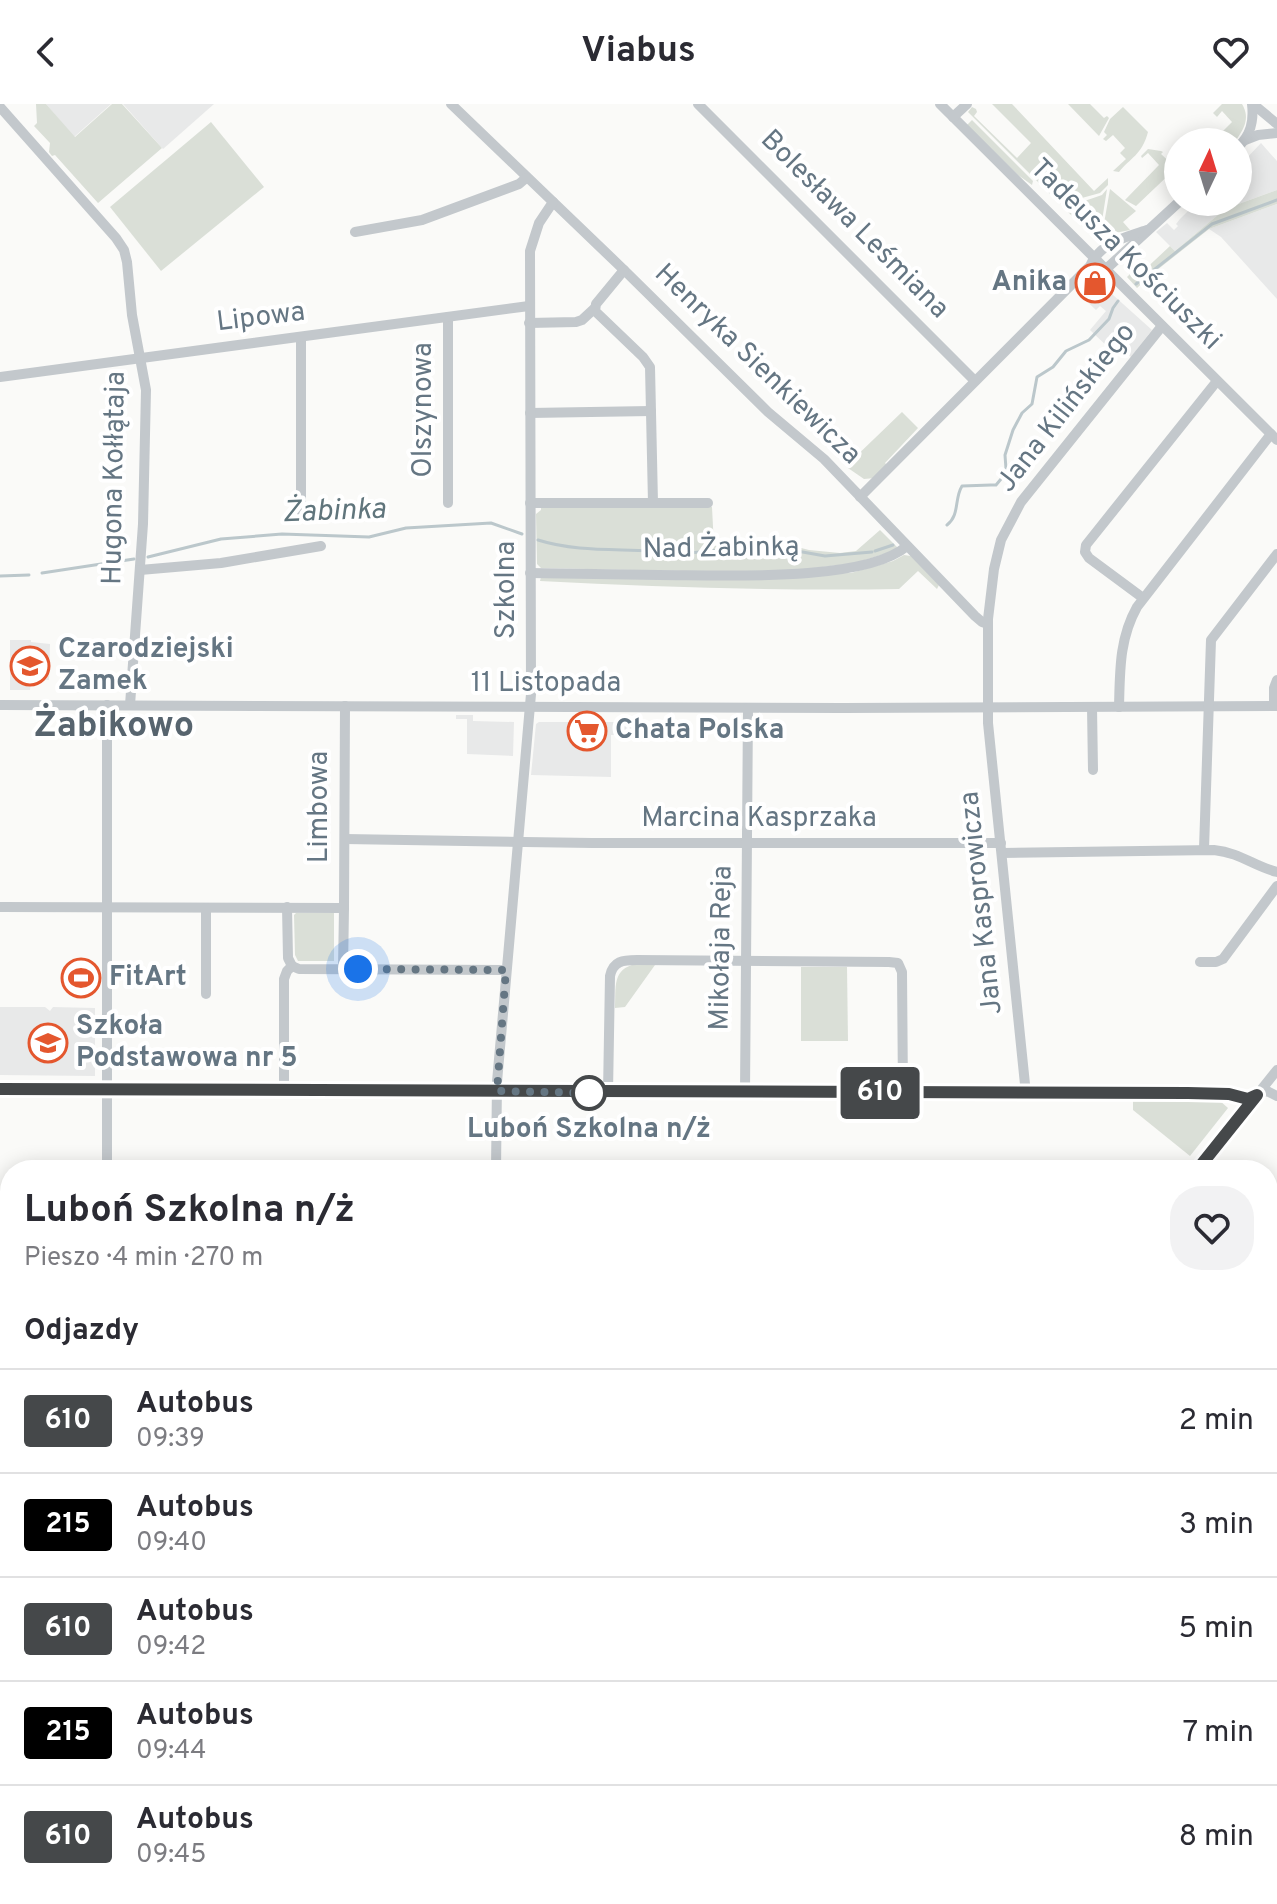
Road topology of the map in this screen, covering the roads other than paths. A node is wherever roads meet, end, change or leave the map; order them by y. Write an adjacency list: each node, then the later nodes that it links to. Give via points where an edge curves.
1 (451, 104): 12 (street)
2 (698, 104): 28 (street, Bolesława Leśmiana)
3 (940, 104): 7 (street, Tadeusza Kościuszki)
4 (967, 104): 7 (street)
5 (1252, 104): 8 (street); 9 (street)
6 (0, 107): 26 (street, Hugona Kołłątaja, via 120,244)
7 (953, 117): 17 (street, Tadeusza Kościuszki)
8 (1277, 124)
9 (1250, 128)
10 (1277, 133): 11 (street)
11 (1252, 138)
12 (526, 178): 13 (street); 16 (street, via 422,220)
13 (553, 202): 18 (street, Henryka Sienkiewicza); 20 (street, Szkolna, via 530,246)
14 (1164, 215): 15 (street)
15 (1147, 230): 17 (street, Henryka Sienkiewicza, via 1109,243); 19 (street)
16 (355, 232)
17 (1093, 258): 19 (street, Tadeusza Kościuszki); 28 (street, Henryka Sienkiewicza)
18 (624, 270): 21 (street); 33 (street, Henryka Sienkiewicza)
19 (1105, 270): 24 (street, Tadeusza Kościuszki)
20 (529, 306): 22 (street, Lipowa); 23 (street, Szkolna)
21 (595, 308): 23 (street, via 576,322); 30 (street, via 648,364)
22 (448, 317): 25 (street, Lipowa); 34 (street, Olszynowa)
23 (529, 323): 31 (street, Szkolna)
24 (1162, 326): 29 (street, Tadeusza Kościuszki); 45 (street, Jana Kilińskiego, via 1014,513 996,559)
25 (301, 337): 26 (street, Lipowa); 38 (street, via 301,512)
26 (141, 358): 27 (street, Lipowa); 42 (street, Hugona Kołłątaja, via 146,410)
27 (0, 377)
28 (975, 381): 33 (street, Henryka Sienkiewicza)
29 (1217, 381): 32 (street, Tadeusza Kościuszki); 44 (street, via 1086,545 1089,558)
30 (651, 411): 31 (street); 36 (street)
31 (530, 413): 35 (street, Szkolna)
32 (1274, 437): 44 (street)
33 (860, 497): 40 (street)
34 (448, 503)
35 (530, 503): 36 (street); 43 (street, Szkolna)
36 (653, 503): 37 (street)
37 (708, 503)
38 (352, 512)
39 (321, 546): 42 (street)
40 (907, 546): 43 (street, Nad Żabinką, via 867,563 776,576); 45 (street)
41 (1277, 554): 54 (street, via 1211,640)
42 (140, 570): 49 (street, Hugona Kołłątaja)
43 (530, 573): 55 (street, Szkolna)
44 (1143, 598): 53 (street, via 1122,647)
45 (988, 624): 57 (street, Jana Kilińskiego)
46 (1277, 680): 51 (street)
47 (0, 705): 48 (street, 11 Listopada)
48 (107, 705): 49 (street, 11 Listopada); 67 (street)
49 (130, 705): 50 (street, 11 Listopada)
50 (345, 706): 55 (street, 11 Listopada); 59 (street, Limbowa)
51 (1275, 706): 54 (street, 11 Listopada)
52 (1092, 707): 53 (street, 11 Listopada); 57 (street, 11 Listopada); 58 (street)
53 (1119, 707): 54 (street, 11 Listopada)
54 (1208, 707): 63 (street)
55 (530, 708): 56 (street, 11 Listopada); 60 (street, Szkolna)
56 (748, 708): 57 (street, 11 Listopada); 61 (street, Mikołaja Reja)
57 (987, 708): 62 (street, Jana Kasprowicza)
58 (1093, 770)
59 (345, 839): 60 (street, Marcina Kasprzaka); 70 (street, Limbowa)
60 (517, 842): 61 (street, Marcina Kasprzaka); 75 (street, Szkolna)
61 (748, 843): 62 (street, Marcina Kasprzaka); 71 (street, Mikołaja Reja)
62 (1001, 848): 63 (street, Marcina Kasprzaka); 85 (street, Jana Kasprowicza)
63 (1204, 849): 64 (street, Marcina Kasprzaka, via 1237,854)
64 (1277, 872)
65 (1277, 886): 72 (street, via 1223,959)
66 (0, 907): 67 (street)
67 (108, 907): 69 (street); 81 (street)
68 (287, 907): 69 (street); 70 (street); 73 (street)
69 (206, 908): 76 (street)
70 (344, 908): 74 (street, Limbowa)
71 (746, 961): 78 (street, via 898,963); 83 (street, via 617,963 610,976); 84 (street, Mikołaja Reja)
72 (1200, 962)
73 (292, 966): 74 (street); 80 (street, via 284,979)
74 (343, 969): 75 (street)
75 (506, 970): 82 (street, Szkolna)
76 (206, 994)
77 (1277, 1070): 86 (street)
78 (903, 1088): 84 (street); 85 (street)
79 (0, 1089): 81 (street)
80 (284, 1089): 81 (street); 82 (street)
81 (108, 1090): 88 (street)
82 (497, 1091): 83 (street); 89 (street, Szkolna)
83 (608, 1093): 84 (street)
84 (745, 1093)
85 (1026, 1094): 86 (street, via 1229,1094 1248,1099)
86 (1257, 1095): 87 (street, via 1269,1091); 90 (street)
87 (1277, 1096)
88 (107, 1160)
89 (496, 1160)
90 (1205, 1160)

